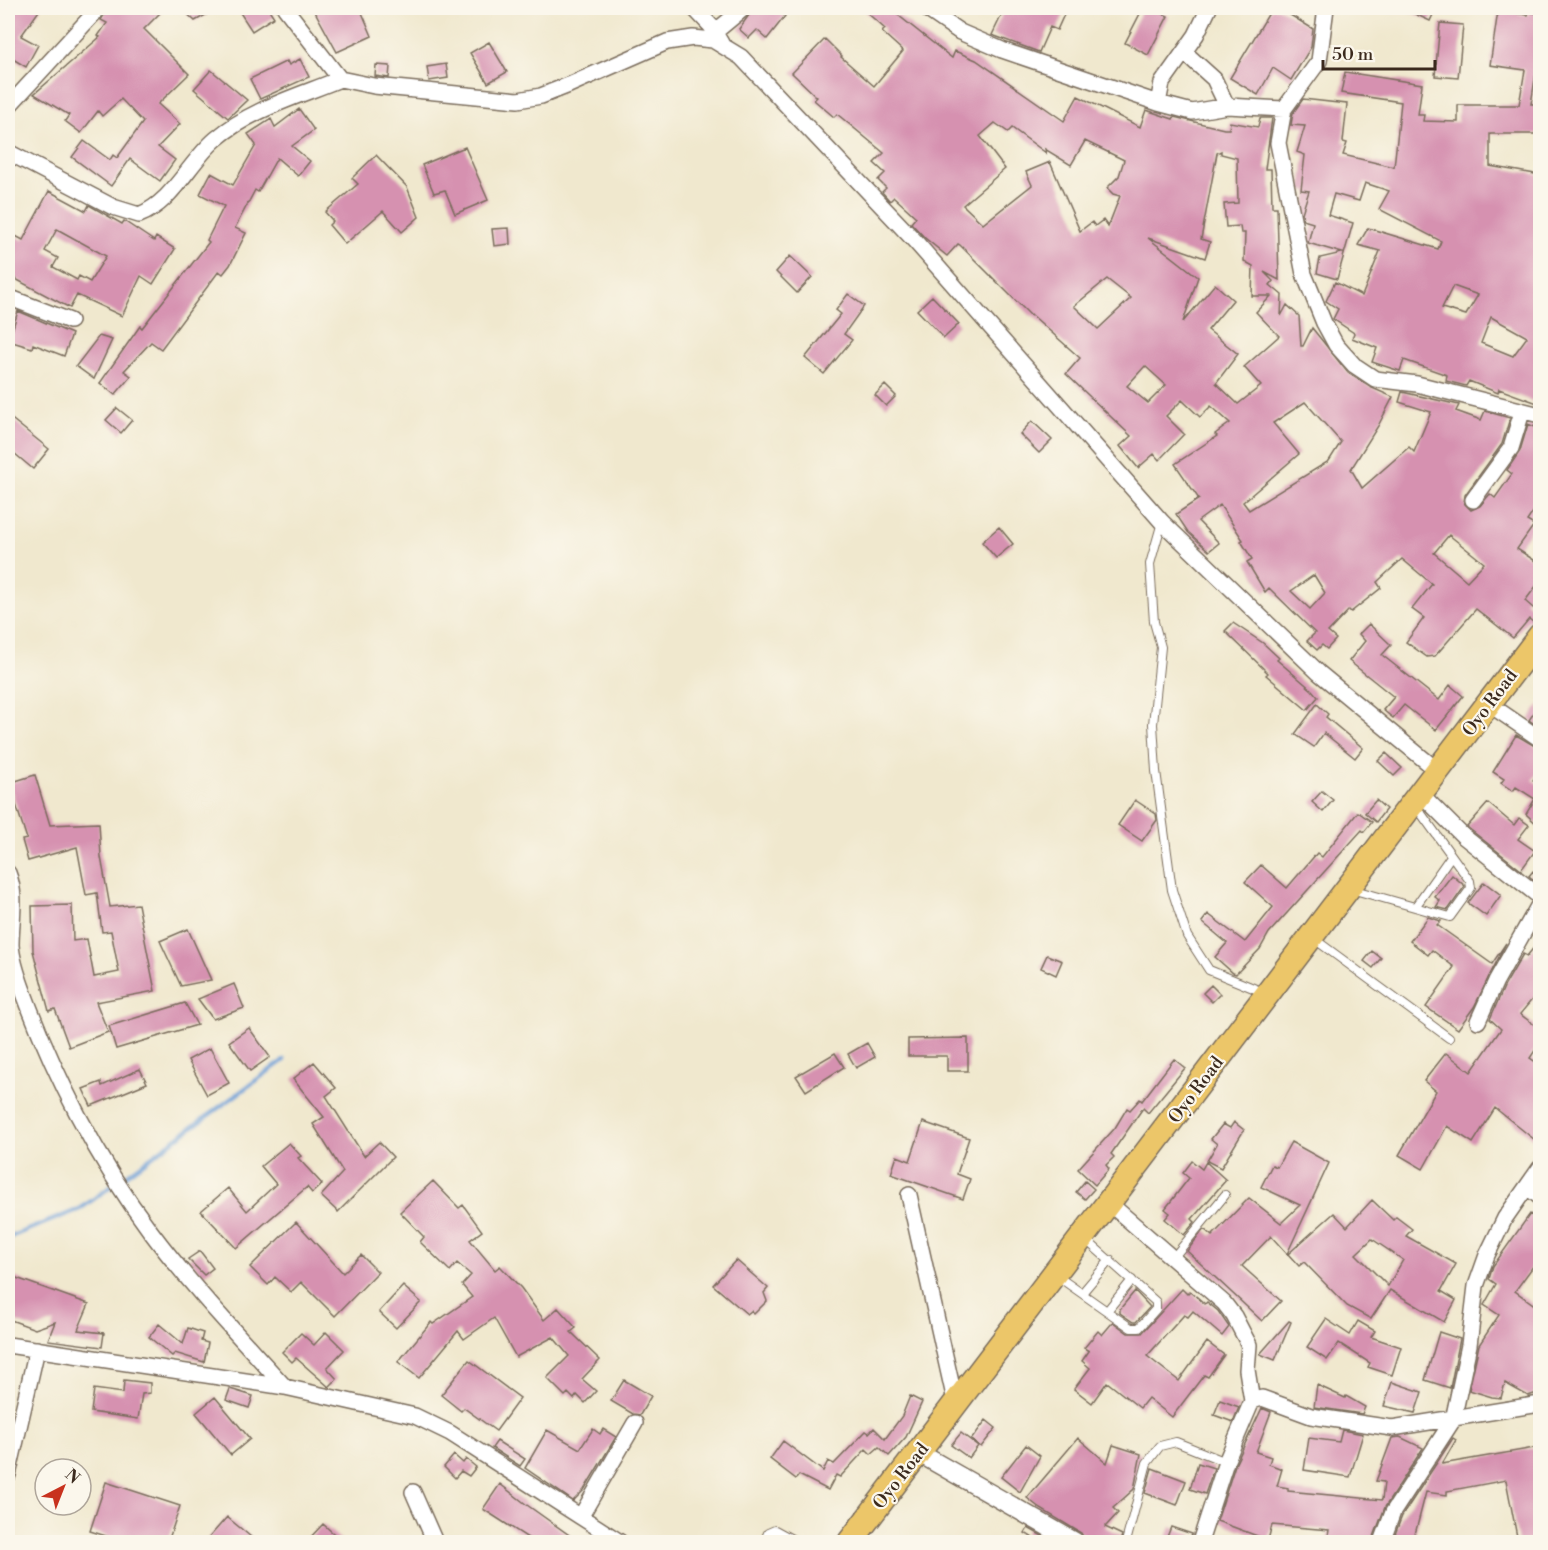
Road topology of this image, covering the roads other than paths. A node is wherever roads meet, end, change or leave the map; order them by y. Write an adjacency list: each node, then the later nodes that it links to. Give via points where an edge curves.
1 (99, 8): 13 (street)
2 (285, 8): 10 (street)
3 (694, 8): 8 (street)
4 (744, 8): 8 (street)
5 (925, 8): 11 (street, via 960,32 1002,50)
6 (1209, 8): 9 (street)
7 (1326, 8): 14 (street, via 1319,61)
8 (718, 37): 10 (street, via 667,42 551,93 518,100); 21 (street, via 788,104 914,240)
9 (1184, 52): 11 (street, via 1162,83); 12 (street, via 1214,79)
10 (340, 79): 15 (street, via 232,127 202,153 160,203 139,215 113,207)
11 (1158, 103): 12 (street, via 1192,112)
12 (1227, 106): 14 (street)
13 (8, 107)
14 (1284, 109): 18 (street, via 1278,143 1304,274 1336,345 1354,365 1375,379 1417,384)
15 (8, 152)
16 (8, 297): 17 (street)
17 (70, 321)
18 (1522, 412): 19 (street); 20 (street, via 1511,448)
19 (1540, 415)
20 (1473, 500)
21 (1162, 522): 25 (street, via 1319,673); 35 (lane, via 1150,564 1154,622 1161,647 1153,724 1172,890 1187,936 1209,970)
22 (1540, 636): 23 (highway, Oyo Road)
23 (1490, 704): 24 (street); 25 (highway, Oyo Road)
24 (1540, 739)
25 (1438, 771): 26 (highway, Oyo Road)
26 (1417, 799): 27 (lane); 29 (highway, Oyo Road); 30 (street)
27 (1451, 856): 32 (lane); 32 (lane, via 1471,888 1455,914 1450,917)
28 (8, 873): 34 (street, via 13,903)
29 (1349, 889): 32 (lane); 33 (highway, Oyo Road)
30 (1540, 897)
31 (1540, 903): 36 (street)
32 (1415, 907)
33 (1312, 937): 35 (highway, Oyo Road); 37 (lane)
34 (10, 958): 53 (street, via 63,1082 102,1160 188,1278)
35 (1269, 994): 43 (highway, Oyo Road)
36 (1478, 1021)
37 (1449, 1038)
38 (1540, 1167): 39 (street)
39 (1527, 1187): 42 (street); 57 (street, via 1505,1218 1476,1286 1469,1345)
40 (909, 1195): 56 (street)
41 (1225, 1195): 45 (lane)
42 (1540, 1197)
43 (1109, 1203): 44 (highway, Oyo Road); 45 (street)
44 (1083, 1237): 46 (lane); 47 (highway, Oyo Road)
45 (1173, 1258): 54 (street, via 1224,1302 1234,1316 1249,1345 1247,1370)
46 (1110, 1260): 48 (lane); 49 (lane)
47 (1055, 1274): 49 (lane); 56 (highway, Oyo Road)
48 (1132, 1280): 50 (lane); 50 (lane, via 1156,1302 1156,1309 1135,1329)
49 (1082, 1293): 50 (lane)
50 (1107, 1311)
51 (8, 1345): 52 (street)
52 (37, 1349): 53 (street); 61 (street)
53 (285, 1387): 63 (street, via 414,1416 450,1433)
54 (1252, 1401): 57 (street, via 1262,1398 1311,1416 1392,1428); 60 (street)
55 (1540, 1404): 57 (street)
56 (956, 1405): 59 (highway, Oyo Road)
57 (1453, 1420): 72 (street, via 1393,1512)
58 (635, 1423): 63 (street)
59 (919, 1453): 68 (highway, Oyo Road); 69 (street)
60 (1226, 1462): 70 (lane, via 1176,1442 1160,1446 1147,1463); 71 (street)
61 (8, 1475)
62 (413, 1492): 64 (street)
63 (581, 1516): 65 (street)
64 (435, 1542)
65 (620, 1542)
66 (764, 1542): 67 (lane, via 768,1533 775,1530)
67 (796, 1542)
68 (850, 1542)
69 (1075, 1542)
70 (1126, 1542)
71 (1200, 1542)
72 (1382, 1542)

